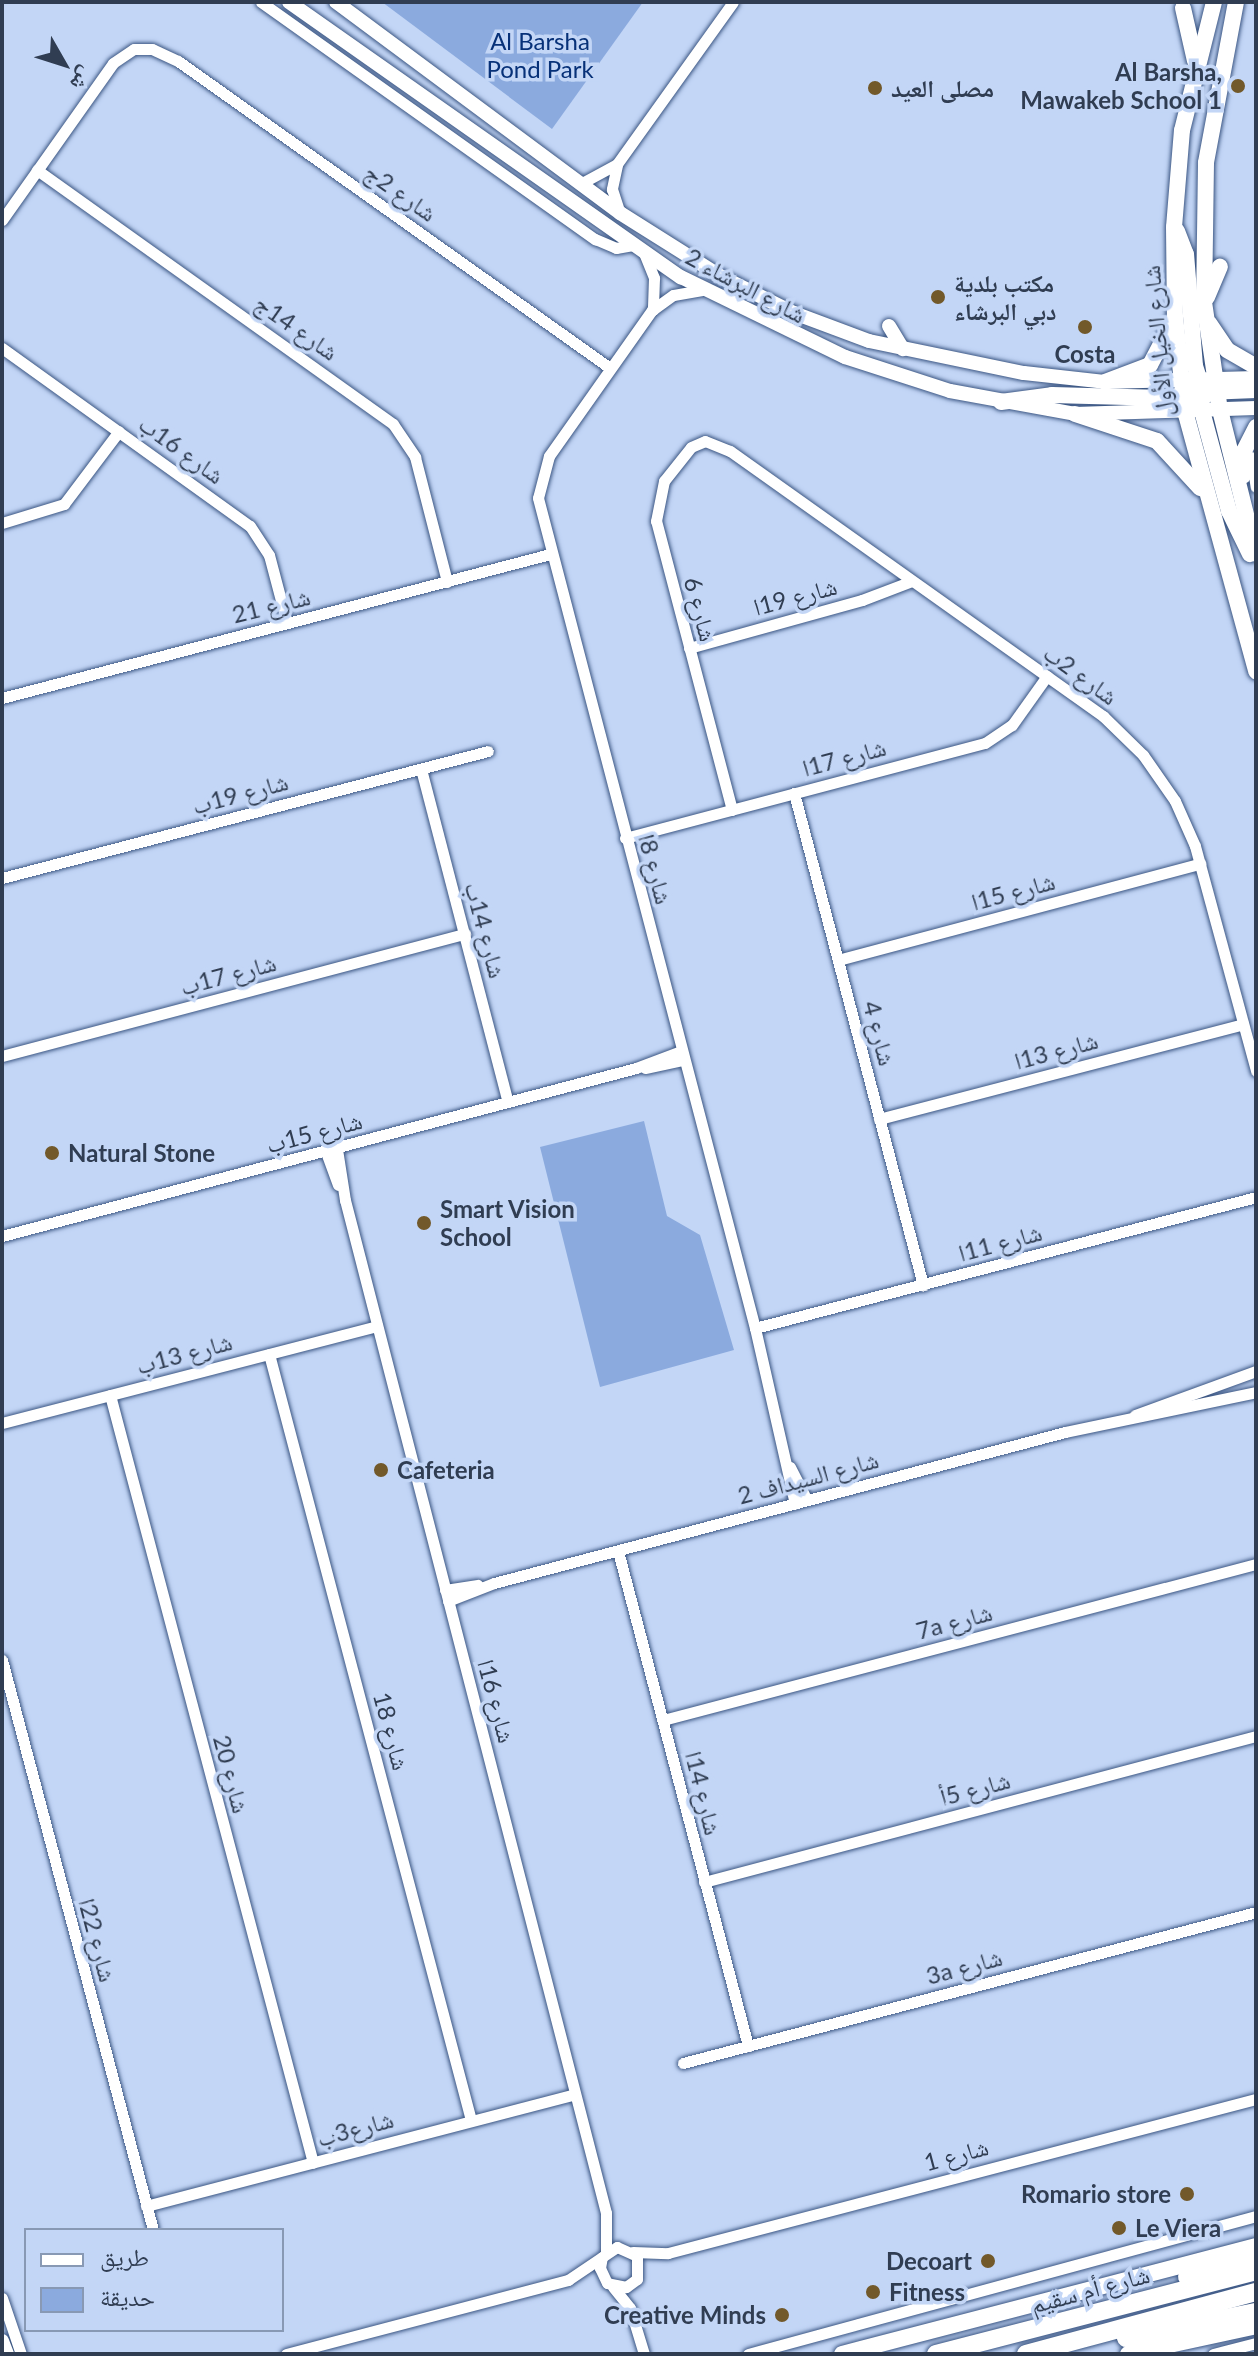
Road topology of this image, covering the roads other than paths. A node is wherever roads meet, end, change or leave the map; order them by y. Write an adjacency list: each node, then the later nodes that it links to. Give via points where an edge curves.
1 (261, 2): 15 (street, via 595,239 616,248)
2 (289, 2): 15 (street, شارع البرشاء 2)
3 (336, 2): 11 (street, شارع البرشاء 2)
4 (733, 2): 9 (street)
5 (1214, 2): 8 (main road, شارع الخيل الأول)
6 (1236, 2): 19 (main road, شارع الخيل الأول, via 1206,163)
7 (1183, 8): 8 (main road)
8 (1195, 62): 14 (main road, شارع الخيل الأول, via 1182,130)
9 (617, 164): 11 (street); 12 (street, via 612,183)
10 (37, 170): 13 (street); 25 (street, شارع 2ج, via 117,59 140,48 164,54); 46 (street, شارع 14ج, via 399,430 415,457)
11 (580, 184): 12 (street, شارع البرشاء 2)
12 (620, 213): 23 (street, شارع البرشاء 2, via 696,263 770,302)
13 (2, 220)
14 (1174, 227): 20 (main road, شارع الخيل الأول); 29 (main road, via 1185,248)
15 (639, 249): 17 (street, شارع البرشاء 2); 18 (street, via 654,278)
16 (1220, 267): 19 (main road)
17 (702, 290): 18 (street, شارع 8ا, via 673,295); 30 (street, شارع البرشاء 2, via 884,373)
18 (652, 310): 25 (street, شارع 8ا)
19 (1205, 310): 24 (main road, via 1227,350); 29 (main road, شارع الخيل الأول)
20 (1175, 316): 27 (main road, via 1150,365); 29 (main road, شارع الخيل الأول)
21 (889, 326): 23 (street)
22 (2, 348): 35 (street, شارع 16ب)
23 (903, 349): 27 (street, شارع البرشاء 2)
24 (1256, 367)
25 (610, 368): 42 (street, شارع 8ا, via 541,472 538,498)
26 (1256, 378): 29 (street, شارع البرشاء 2)
27 (1105, 382): 29 (street, شارع البرشاء 2)
28 (1256, 390): 29 (main road)
29 (1197, 393): 30 (main road, via 1044,395); 32 (main road, شارع الخيل الأول); 33 (street, شارع البرشاء 2); 39 (main road, شارع الخيل الأول); 44 (main road, via 1229,511)
30 (1001, 402): 33 (street, شارع البرشاء 2)
31 (1256, 408): 32 (street)
32 (1220, 410): 40 (main road, شارع الخيل الأول)
33 (1075, 414): 39 (main road, via 1157,441)
34 (1256, 427): 40 (main road, via 1242,463)
35 (119, 431): 41 (street, via 69,500); 47 (street, شارع 16ب, via 256,532 269,555)
36 (710, 441): 45 (street, شارع 2ب); 48 (street, شارع 6, via 687,451 661,489 655,512)
37 (1256, 442): 38 (street, via 1251,463)
38 (1256, 487)
39 (1204, 493): 49 (main road, شارع الخيل الأول)
40 (1246, 518): 43 (main road, شارع الخيل الأول)
41 (2, 523)
42 (550, 554): 46 (street, شارع 21); 56 (street, شارع 8ا)
43 (1256, 554)
44 (1256, 561)
45 (912, 581): 48 (street, شارع 19ا); 50 (street, شارع 2ب)
46 (447, 582): 47 (street, شارع 21)
47 (287, 623): 51 (street, شارع 21)
48 (689, 648): 55 (street, شارع 6)
49 (1256, 671)
50 (1047, 676): 54 (street, شارع 17ا, via 1012,725 985,743); 57 (street, شارع 2ب, via 1103,716 1143,755 1179,808)
51 (2, 698)
52 (488, 751): 53 (street, شارع 19ب)
53 (421, 769): 58 (street, شارع 19ب); 59 (street, شارع 14ب)
54 (794, 793): 55 (street, شارع 17ا); 60 (street, شارع 4)
55 (732, 810): 56 (street, شارع 17ا)
56 (625, 838): 62 (street, شارع 8ا)
57 (1200, 864): 60 (street, شارع 15ا); 61 (street, شارع 2ب)
58 (2, 878)
59 (465, 934): 63 (street, شارع 17ب); 65 (street, شارع 14ب)
60 (838, 960): 66 (street, شارع 4)
61 (1243, 1024): 64 (street, شارع 2ب); 66 (street, شارع 13ا)
62 (682, 1055): 65 (street, شارع 15ب); 72 (street, شارع 8ا)
63 (2, 1056)
64 (1256, 1071)
65 (508, 1102): 67 (street, شارع 15ب)
66 (879, 1119): 70 (street, شارع 4)
67 (331, 1150): 69 (street, شارع 15ب); 71 (street, شارع 16ا)
68 (1256, 1197): 70 (street, شارع 11ا)
69 (2, 1236)
70 (923, 1285): 72 (street, شارع 11ا)
71 (377, 1326): 73 (street, شارع 13ب); 82 (street, شارع 16ا)
72 (755, 1328): 79 (street, شارع 8ا)
73 (269, 1354): 76 (street, شارع 13ب); 92 (street, شارع 18)
74 (1256, 1371): 77 (street, شارع السيداف 2)
75 (1256, 1392): 77 (street, شارع السيداف 2)
76 (110, 1395): 78 (street, شارع 13ب); 93 (street, شارع 20)
77 (1134, 1415): 79 (street, شارع السيداف 2)
78 (2, 1423)
79 (801, 1502): 80 (street, شارع السيداف 2)
80 (618, 1551): 82 (street, شارع السيداف 2); 84 (street, شارع 14ا)
81 (1256, 1564): 84 (street, 7a شارع)
82 (447, 1596): 90 (street, شارع 16ا)
83 (2, 1660): 94 (street, شارع 22ا)
84 (663, 1720): 86 (street, شارع 14ا)
85 (1256, 1736): 86 (street, شارع 5أ)
86 (704, 1882): 88 (street, شارع 14ا)
87 (1256, 1912): 88 (street, 3a شارع)
88 (748, 2046): 89 (street, 3a شارع)
89 (683, 2063)
90 (575, 2094): 92 (street, شارع3ب); 95 (street, شارع 16ا)
91 (1256, 2099): 100 (street, شارع 1)
92 (471, 2120): 93 (street, شارع3ب)
93 (313, 2163): 94 (street, شارع3ب)
94 (146, 2206): 97 (street, شارع 22ا)
95 (606, 2213): 99 (street, شارع 16ا); 102 (street, شارع 16ا)
96 (1256, 2216): 121 (street)
97 (152, 2228)
98 (1256, 2246): 122 (main road)
99 (632, 2251): 100 (street, شارع 1); 102 (street, via 617,2247); 104 (street)
100 (668, 2253): 104 (street, شارع 1)
101 (1256, 2254): 109 (main road, via 1178,2279)
102 (604, 2255): 105 (street); 106 (street, via 600,2268)
103 (1256, 2271): 109 (main road, شارع أم سقيم)
104 (638, 2276): 106 (street, via 626,2287); 111 (street)
105 (568, 2280): 106 (street); 119 (street)
106 (610, 2285): 111 (street)
107 (1256, 2292): 114 (main road, شارع أم سقيم)
108 (2, 2298): 118 (street)
109 (1134, 2301): 123 (main road, شارع أم سقيم)
110 (1256, 2312): 114 (main road, via 1140,2336)
111 (633, 2315): 120 (street)
112 (1256, 2326): 115 (main road)
113 (2, 2341): 117 (street)
114 (1075, 2341): 124 (main road, شارع أم سقيم)
115 (1191, 2341): 125 (main road); 126 (main road)
116 (1256, 2343): 127 (street)
117 (7, 2354)
118 (21, 2354)
119 (286, 2354)
120 (643, 2354)
121 (748, 2354)
122 (842, 2354)
123 (936, 2354)
124 (1026, 2354)
125 (1128, 2354)
126 (1177, 2354)
127 (1213, 2354)

